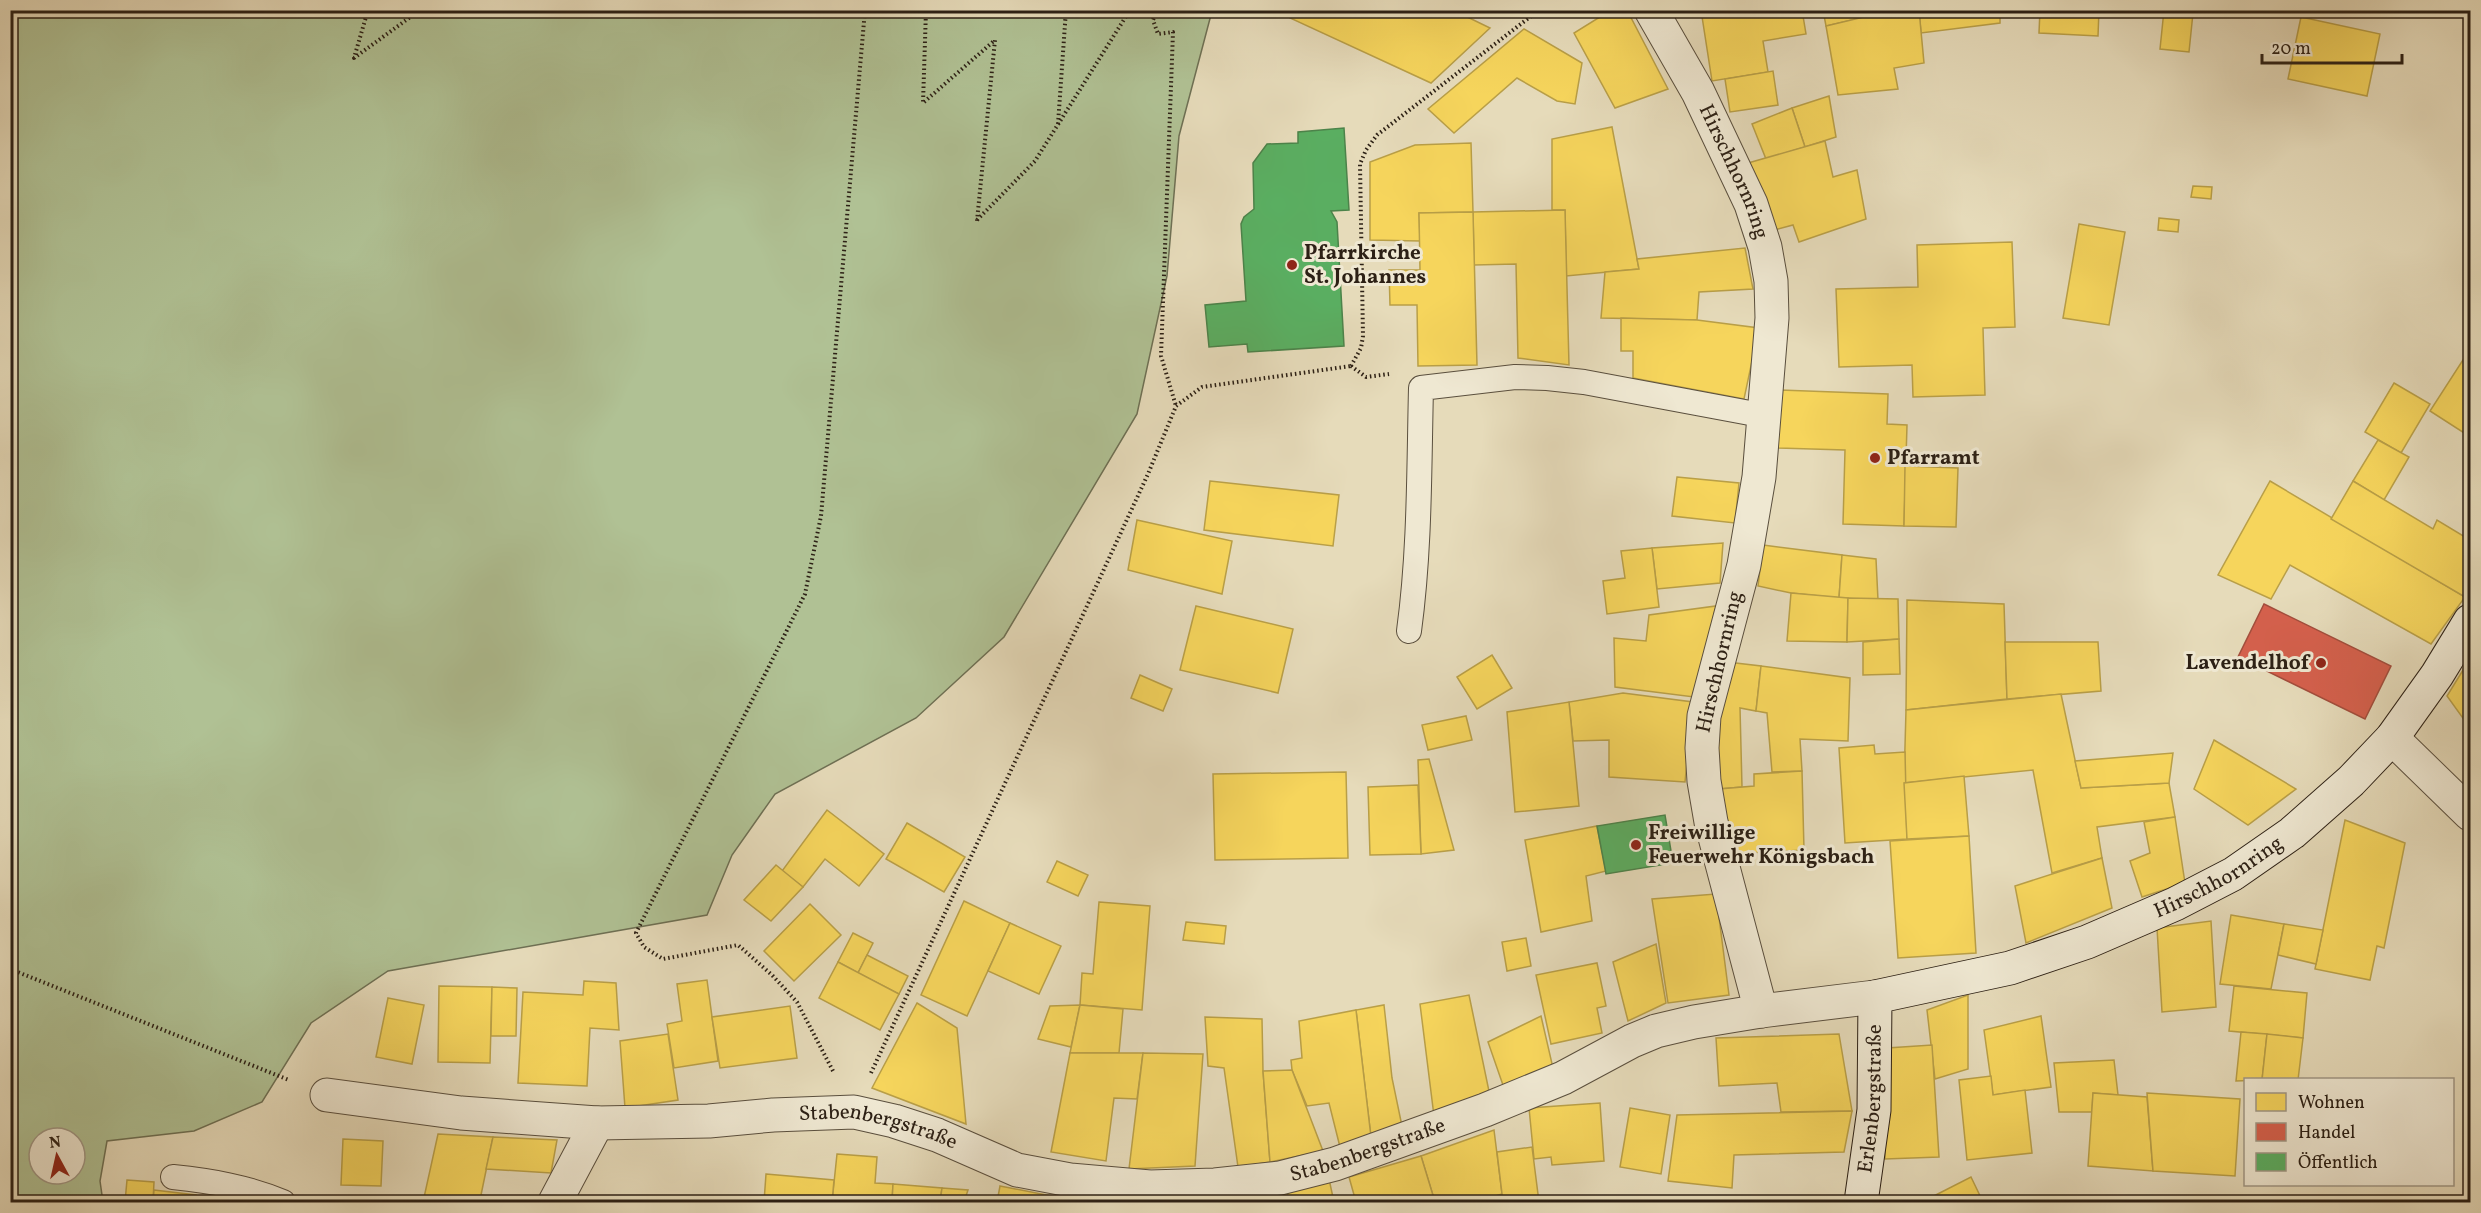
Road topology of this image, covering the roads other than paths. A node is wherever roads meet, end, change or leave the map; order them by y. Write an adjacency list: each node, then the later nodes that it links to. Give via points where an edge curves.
1 (1651, 10): 2 (street, Hirschhornring, via 1698,92 1751,204 1765,246 1772,318)
2 (1766, 417): 4 (lane, via 1547,378 1515,377 1421,388 1418,540); 8 (street, Hirschhornring, via 1744,565 1704,716 1702,748 1711,822)
3 (2470, 621): 5 (street, Hirschhornring)
4 (1409, 631)
5 (2392, 738): 6 (street); 7 (street, Hirschhornring, via 2292,833 2233,874 2175,904 2087,942 2010,968)
6 (2470, 814)
7 (1875, 997): 8 (street, Stabenbergstraße); 14 (street, Erlenbergstraße, via 1874,1110)
8 (1761, 1011): 10 (street, Stabenbergstraße, via 1656,1031 1563,1078 1464,1118 1335,1164 1280,1178 1236,1183 1150,1187 1070,1180 1017,1170 937,1135 854,1112)
9 (327, 1095): 10 (street, Stabenbergstraße, via 461,1113)
10 (597, 1123): 13 (street)
11 (173, 1177): 12 (lane, via 248,1188)
12 (283, 1203)
13 (555, 1203)
14 (1861, 1203)

